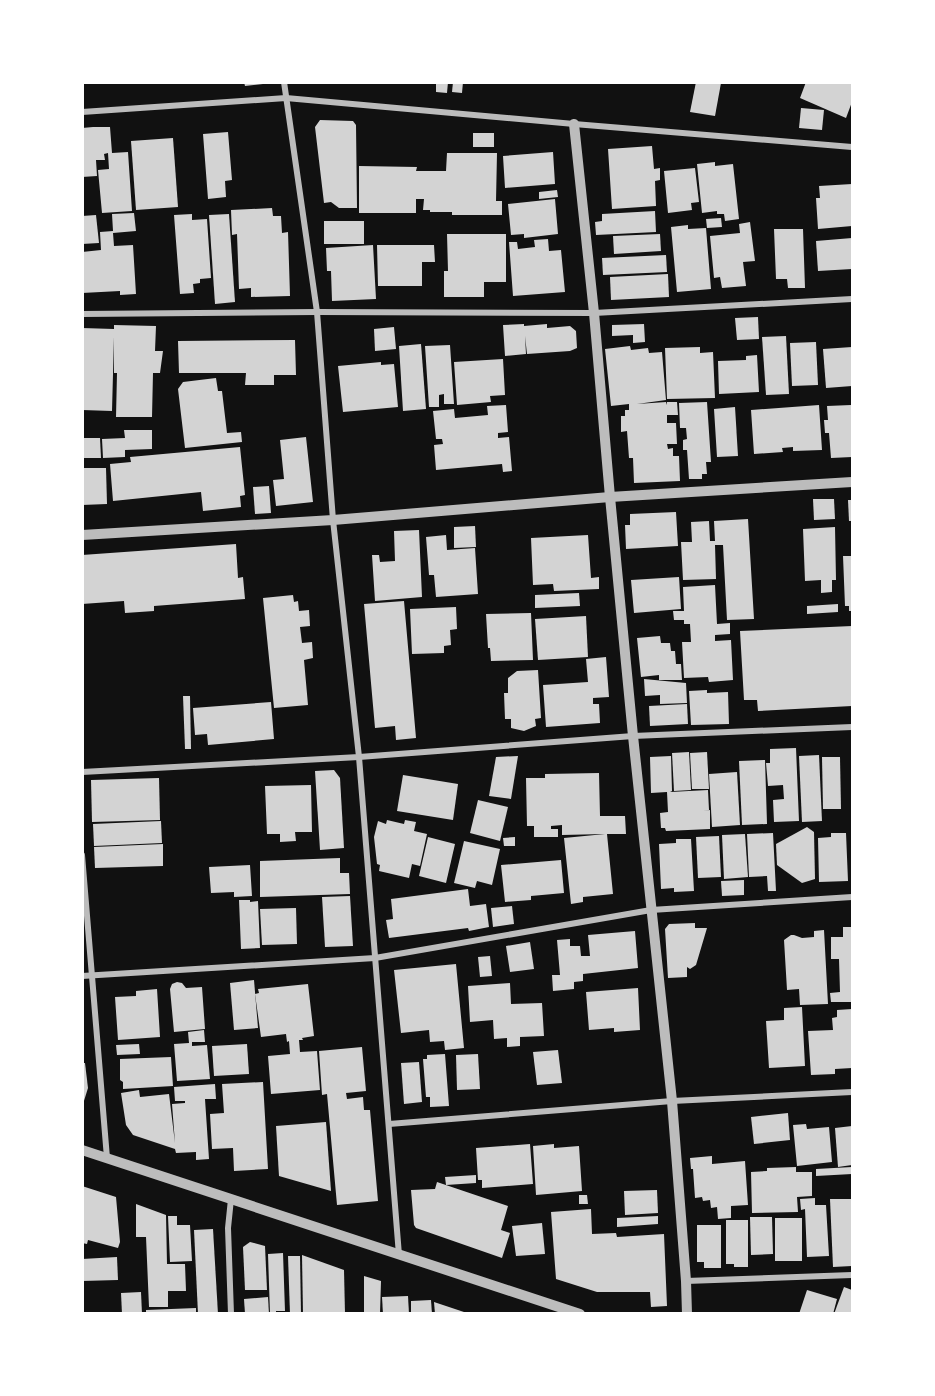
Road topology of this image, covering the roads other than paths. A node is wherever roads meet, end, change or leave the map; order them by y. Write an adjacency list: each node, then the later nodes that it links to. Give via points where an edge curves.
1 (284, 82): 2 (street)
2 (286, 98): 3 (street); 4 (street); 7 (street)
3 (82, 112)
4 (574, 124): 5 (street); 8 (street)
5 (852, 147)
6 (852, 299): 8 (street)
7 (317, 312): 8 (street); 9 (street); 12 (street)
8 (594, 312): 11 (street)
9 (82, 314)
10 (852, 482): 11 (street)
11 (610, 497): 12 (street); 15 (street)
12 (333, 520): 13 (street); 16 (street)
13 (82, 535)
14 (852, 727): 15 (street)
15 (633, 736): 16 (street); 20 (street)
16 (359, 757): 17 (street); 21 (street)
17 (82, 772)
18 (82, 855): 22 (street)
19 (852, 897): 20 (street)
20 (651, 910): 21 (street); 25 (street)
21 (375, 958): 22 (street); 26 (street)
22 (93, 975): 23 (street); 28 (street)
23 (82, 976)
24 (852, 1092): 25 (street)
25 (672, 1101): 26 (street); 32 (street)
26 (389, 1124): 30 (street)
27 (82, 1150): 28 (street)
28 (107, 1158): 29 (street)
29 (231, 1199): 30 (street); 33 (street)
30 (399, 1255): 34 (street)
31 (852, 1275): 32 (street)
32 (686, 1281): 35 (street)
33 (231, 1314)
34 (580, 1314)
35 (687, 1314)

